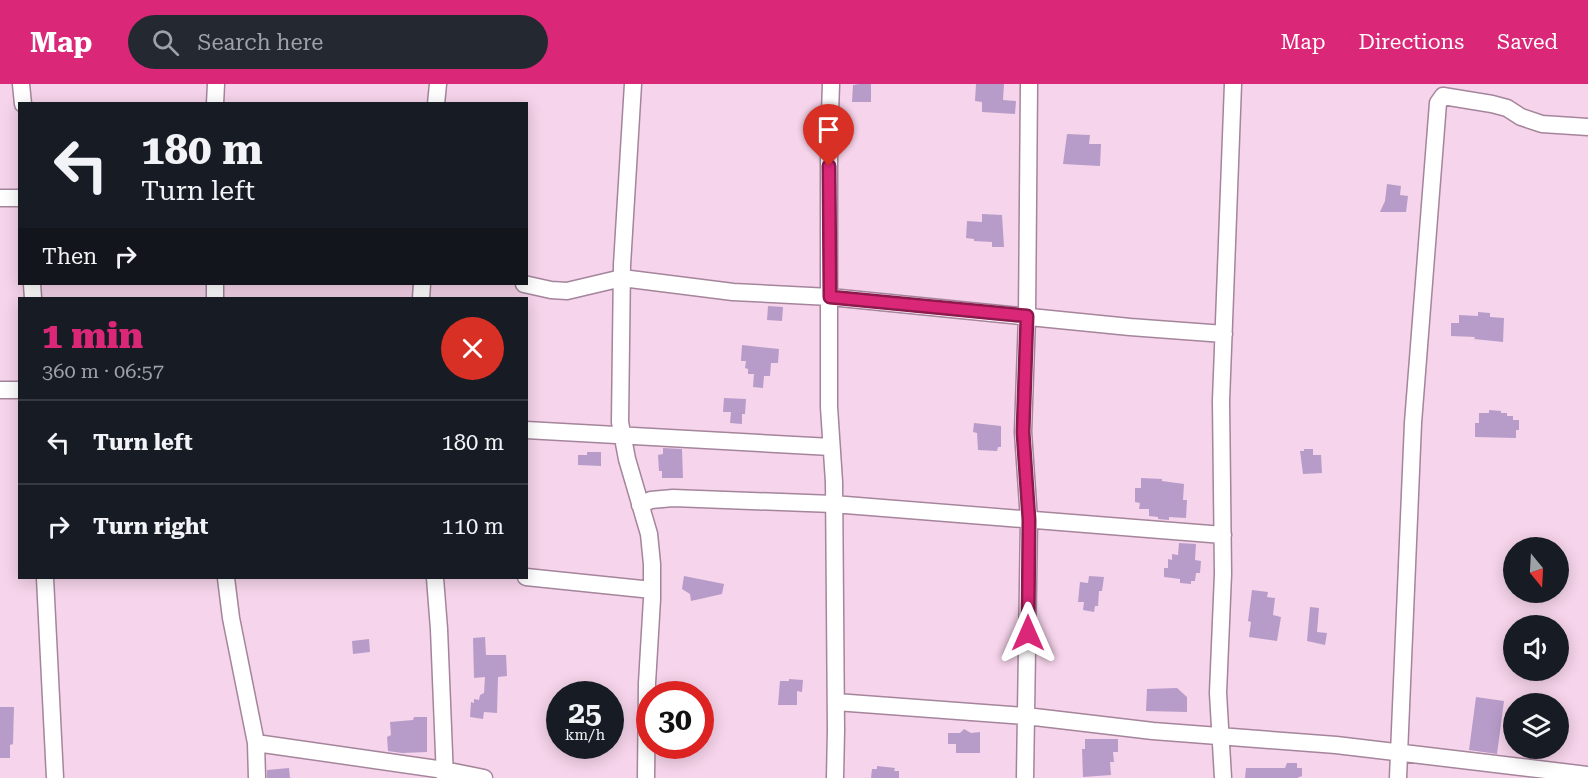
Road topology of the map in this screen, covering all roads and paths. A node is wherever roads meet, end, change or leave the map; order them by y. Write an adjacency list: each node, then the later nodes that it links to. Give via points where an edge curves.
1 (21, 84): 8 (street)
2 (216, 84): 9 (street)
3 (438, 84): 10 (street)
4 (633, 84): 14 (street)
5 (831, 84): 16 (street)
6 (1029, 84): 17 (street)
7 (1233, 84): 18 (street)
8 (22, 102)
9 (215, 102)
10 (436, 102)
11 (1588, 127): 37 (street, via 1542,124 1507,108 1455,97 1443,96 1438,103 1413,423)
12 (0, 198): 13 (street)
13 (18, 198)
14 (622, 278): 15 (street, via 567,291); 16 (street, via 734,292); 22 (street)
15 (528, 285)
16 (830, 297): 17 (street); 23 (street)
17 (1027, 316): 18 (street); 26 (street, via 1023,432)
18 (1224, 333): 27 (street)
19 (0, 390): 20 (street)
20 (18, 390)
21 (528, 430): 22 (street)
22 (621, 435): 23 (street); 25 (street)
23 (831, 447): 24 (street)
24 (833, 504): 25 (street, via 673,498); 26 (street); 33 (street)
25 (640, 505): 32 (street, via 649,534)
26 (1029, 520): 27 (street); 34 (street)
27 (1223, 535): 35 (street, via 1218,693)
28 (528, 578): 32 (street)
29 (45, 579): 40 (street)
30 (226, 579): 36 (street)
31 (435, 579): 38 (street)
32 (652, 590): 43 (street)
33 (836, 702): 34 (street); 44 (street)
34 (1026, 716): 35 (street); 45 (street)
35 (1221, 735): 37 (street); 46 (street)
36 (256, 743): 38 (street); 41 (street)
37 (1400, 753): 39 (street); 47 (street)
38 (444, 774): 42 (street)
39 (1588, 775)
40 (55, 778)
41 (257, 778)
42 (484, 778)
43 (646, 778)
44 (835, 778)
45 (1025, 778)
46 (1223, 778)
47 (1398, 778)

